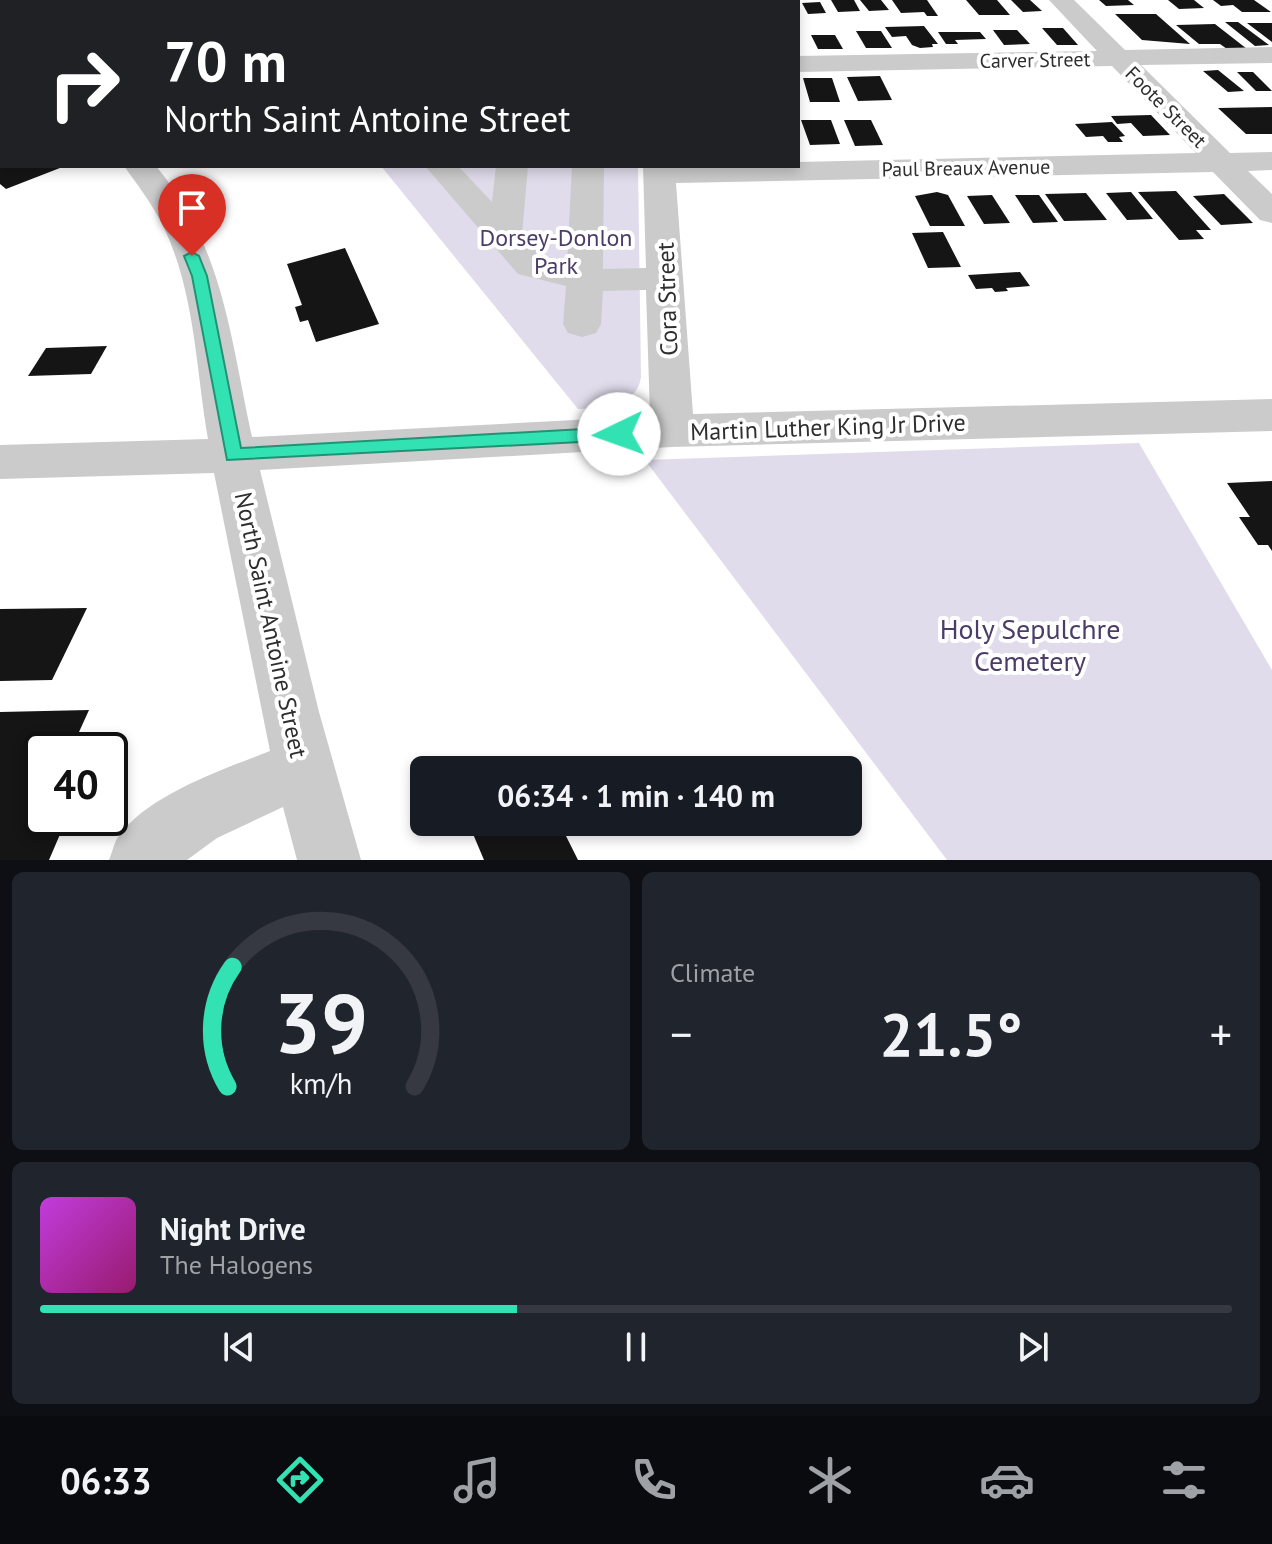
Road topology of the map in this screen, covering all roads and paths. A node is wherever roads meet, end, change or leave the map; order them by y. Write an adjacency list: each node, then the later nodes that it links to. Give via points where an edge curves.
1 (1061, 0): 3 (street, Foote Street)
2 (1272, 55): 3 (street, Carver Street)
3 (1118, 58): 4 (street, Carver Street); 6 (street, Foote Street)
4 (800, 64)
5 (1272, 161): 6 (street, Paul Breaux Avenue)
6 (1222, 163): 11 (street, Paul Breaux Avenue); 12 (street, Foote Street)
7 (142, 168): 19 (street, North Saint Antoine Street, via 172,210 199,276)
8 (443, 168): 13 (street)
9 (512, 168): 13 (street)
10 (588, 168): 15 (street)
11 (659, 170): 14 (street, Cora Street)
12 (1272, 213)
13 (505, 237): 15 (street, via 531,266)
14 (665, 279): 15 (street); 18 (street, Cora Street)
15 (585, 280): 16 (street)
16 (582, 324)
17 (1272, 415): 18 (street, Martin Luther King Jr Drive)
18 (672, 431): 19 (street, Martin Luther King Jr Drive)
19 (233, 455): 20 (street, Martin Luther King Jr Drive); 21 (street, North Saint Antoine Street)
20 (0, 462)
21 (302, 769): 22 (street, via 192,816); 23 (street, North Saint Antoine Street)
22 (141, 860)
23 (329, 860)

